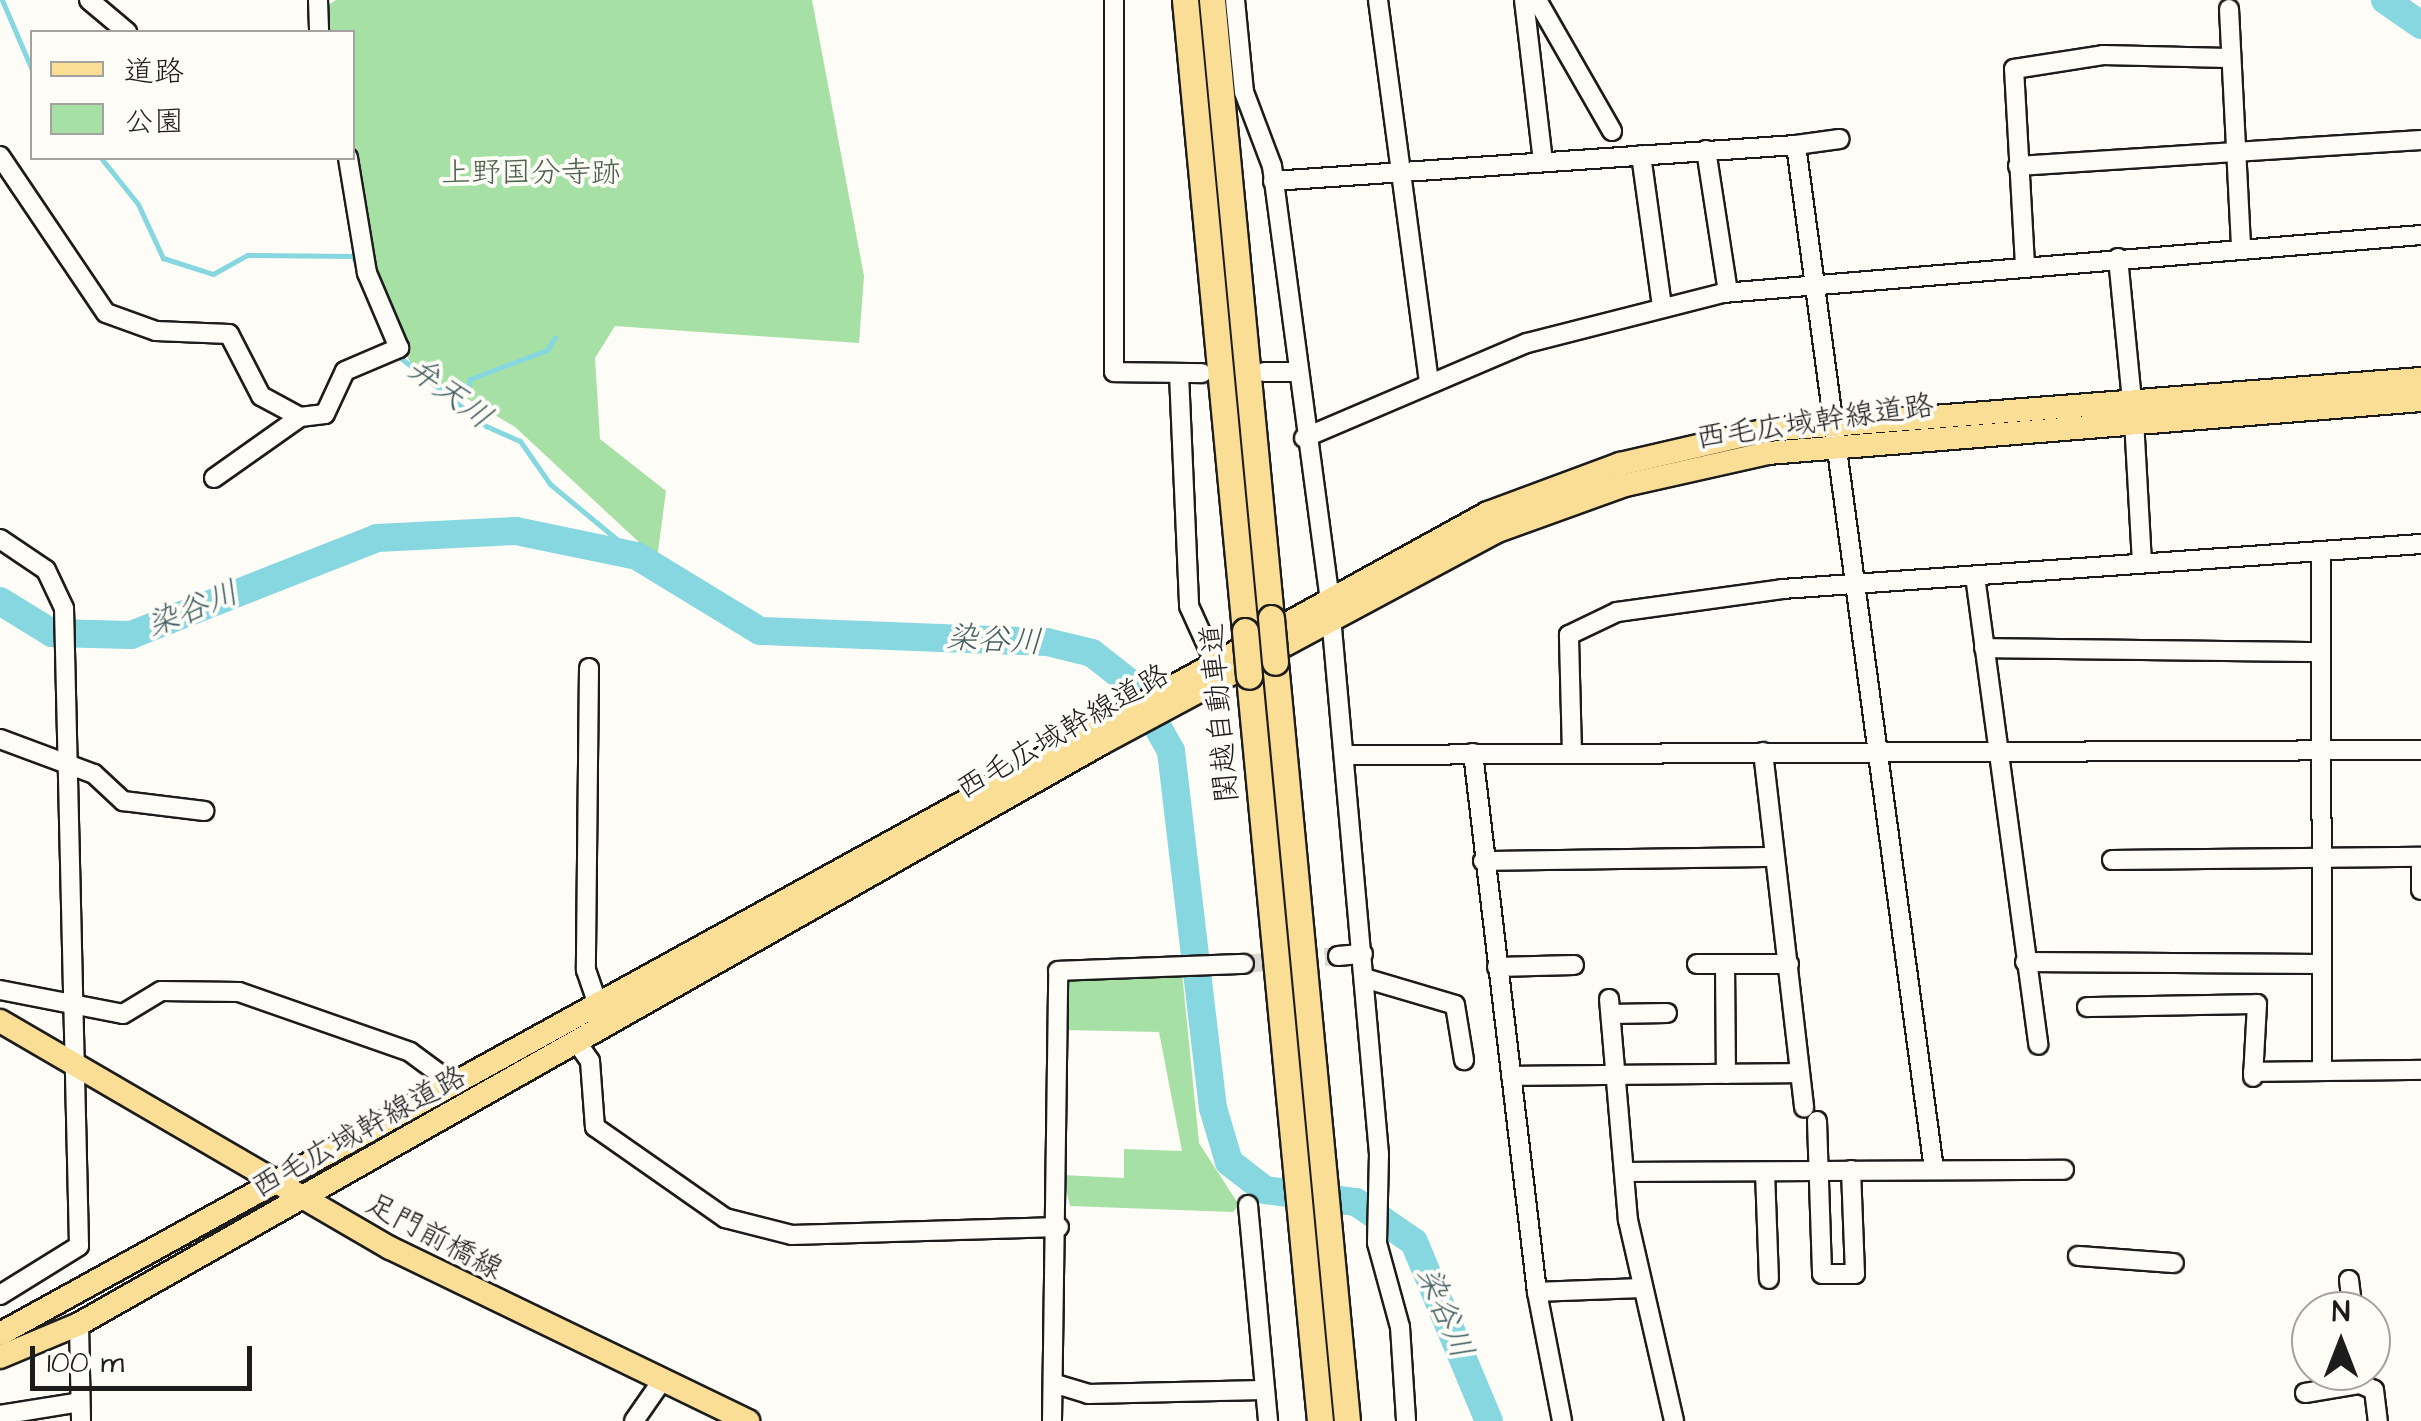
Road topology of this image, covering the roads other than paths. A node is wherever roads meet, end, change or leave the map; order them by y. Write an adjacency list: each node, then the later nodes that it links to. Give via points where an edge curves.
1 (88, 0): 12 (street)
2 (112, 0): 12 (street)
3 (318, 0): 13 (street)
4 (1114, 0): 38 (street, via 1114,372)
5 (1185, 0): 139 (highway, 関越自動車道, bridge)
6 (1212, 0): 140 (highway, 関越自動車道, bridge)
7 (1235, 0): 27 (street, via 1244,92)
8 (1378, 0): 26 (street)
9 (1524, 0): 24 (street)
10 (1537, 0): 15 (street)
11 (2229, 9): 14 (street)
12 (120, 26)
13 (318, 30)
14 (2228, 58): 20 (street); 25 (street, via 2104,55 2019,66 2011,77)
15 (1612, 131)
16 (1840, 139): 18 (street)
17 (2421, 140): 20 (street)
18 (1796, 144): 19 (street); 32 (street)
19 (1706, 150): 21 (street); 33 (street)
20 (2233, 150): 25 (street); 29 (street)
21 (1641, 155): 24 (street); 34 (street)
22 (0, 156): 43 (street, via 106,313 156,330 229,334 261,396)
23 (348, 160): 43 (street, via 367,272 399,348 345,371 325,414)
24 (1543, 162): 26 (street)
25 (2018, 166): 31 (street)
26 (1404, 172): 27 (street); 40 (street)
27 (1273, 180): 36 (street)
28 (2421, 235): 29 (street)
29 (2241, 248): 30 (street)
30 (2118, 258): 31 (street); 42 (street)
31 (2025, 265): 32 (street)
32 (1818, 280): 33 (street); 44 (street)
33 (1728, 292): 34 (street)
34 (1662, 306): 40 (street)
35 (1264, 372): 36 (street)
36 (1294, 372): 45 (street)
37 (1202, 373): 38 (street)
38 (1179, 374): 57 (street, via 1189,606)
39 (2421, 378): 42 (main road, 西毛広域幹線道路)
40 (1429, 380): 45 (street)
41 (2421, 400): 42 (main road, 西毛広域幹線道路)
42 (2133, 410): 44 (main road, 西毛広域幹線道路); 50 (street)
43 (300, 417): 46 (street)
44 (1839, 433): 52 (street); 53 (main road, 西毛広域幹線道路, via 1620,464 1488,513); 54 (main road, 西毛広域幹線道路, via 1555,508)
45 (1304, 438): 53 (street)
46 (214, 478)
47 (0, 539): 70 (street, via 46,570 64,608)
48 (2421, 544): 49 (street)
49 (2321, 551): 50 (street); 56 (street)
50 (2142, 564): 51 (street)
51 (1975, 576): 52 (street); 55 (street)
52 (1860, 583): 64 (street); 67 (street, via 1576,625)
53 (1329, 594): 54 (street); 57 (main road, 西毛広域幹線道路)
54 (1330, 618): 59 (main road, 西毛広域幹線道路); 69 (street)
55 (1984, 648): 56 (street); 65 (street)
56 (2320, 652): 62 (street)
57 (1214, 662): 59 (main road, 西毛広域幹線道路)
58 (589, 668): 90 (street, via 586,970)
59 (1168, 696): 60 (main road, 西毛広域幹線道路)
60 (1129, 718): 90 (main road, 西毛広域幹線道路); 95 (main road, 西毛広域幹線道路)
61 (0, 740): 70 (street)
62 (2320, 750): 63 (street); 65 (street); 74 (street)
63 (2421, 750)
64 (1881, 751): 65 (street); 66 (street); 107 (street)
65 (1998, 751): 80 (street)
66 (1762, 752): 67 (street); 72 (street)
67 (1572, 753): 68 (street)
68 (1474, 754): 69 (street); 76 (street)
69 (1346, 755): 78 (street)
70 (68, 766): 71 (street, via 94,774 123,800); 91 (street)
71 (204, 811)
72 (1775, 857): 76 (street); 84 (street)
73 (2421, 857): 74 (street); 77 (street)
74 (2320, 858): 75 (street); 85 (street)
75 (2112, 860)
76 (1484, 861): 87 (street)
77 (2421, 890)
78 (1362, 954): 79 (street); 88 (street)
79 (1338, 956)
80 (2026, 962): 85 (street); 96 (street)
81 (1244, 964): 115 (street, via 1058,971)
82 (1697, 964): 83 (street)
83 (1725, 964): 84 (street); 102 (street)
84 (1789, 964): 103 (street)
85 (2321, 964): 100 (street)
86 (1574, 965): 87 (street)
87 (1496, 968): 104 (street)
88 (1364, 978): 97 (street, via 1455,1006); 141 (street, via 1376,1235 1400,1327)
89 (0, 990): 91 (street)
90 (598, 1004): 105 (main road, 西毛広域幹線道路)
91 (74, 1006): 98 (street); 105 (street, via 134,1014 161,991 240,992 410,1052)
92 (2087, 1007): 100 (street, via 2257,1004 2253,1074)
93 (1667, 1013): 101 (street, via 1610,1006)
94 (0, 1022): 98 (main road, 足門前橋線)
95 (578, 1044): 113 (main road, 西毛広域幹線道路); 115 (street, via 590,1061 596,1127 725,1218 792,1235)
96 (2038, 1045)
97 (1464, 1060)
98 (73, 1062): 112 (main road, 足門前橋線); 123 (street, via 79,1246)
99 (2421, 1070): 100 (street)
100 (2322, 1071)
101 (1617, 1074): 102 (street); 104 (street); 109 (street)
102 (1726, 1074): 103 (street)
103 (1800, 1074): 111 (street)
104 (1510, 1076): 122 (street)
105 (455, 1085): 112 (main road, 西毛広域幹線道路)
106 (1851, 1170): 107 (street); 111 (street); 111 (street, via 1856,1274 1822,1274)
107 (1934, 1170): 108 (street)
108 (2064, 1170)
109 (1625, 1172): 110 (street); 120 (street)
110 (1765, 1172): 111 (street); 118 (street)
111 (1817, 1172)
112 (276, 1185): 113 (main road, 足門前橋線); 125 (main road, 西毛広域幹線道路)
113 (300, 1199): 124 (main road, 西毛広域幹線道路); 128 (main road, 足門前橋線)
114 (1248, 1205): 129 (street)
115 (1059, 1227): 127 (street)
116 (2078, 1256): 117 (street)
117 (2174, 1263)
118 (1768, 1279)
119 (2349, 1280): 121 (street)
120 (1640, 1288): 122 (street); 143 (street)
121 (2350, 1291)
122 (1536, 1292): 142 (street)
123 (0, 1295)
124 (79, 1324): 126 (main road, 西毛広域幹線道路); 133 (street)
125 (0, 1334)
126 (0, 1357)
127 (1056, 1384): 129 (street, via 1088,1394); 137 (street)
128 (659, 1385): 135 (street); 136 (main road, 足門前橋線)
129 (1263, 1390): 138 (street)
130 (2312, 1391): 132 (street)
131 (2374, 1391): 144 (street)
132 (2305, 1393)
133 (80, 1412): 134 (street)
134 (0, 1415)
135 (634, 1421)
136 (748, 1421)
137 (1052, 1421)
138 (1268, 1421)
139 (1320, 1421)
140 (1348, 1421)
141 (1406, 1421)
142 (1562, 1421)
143 (1674, 1421)
144 (2378, 1421)

